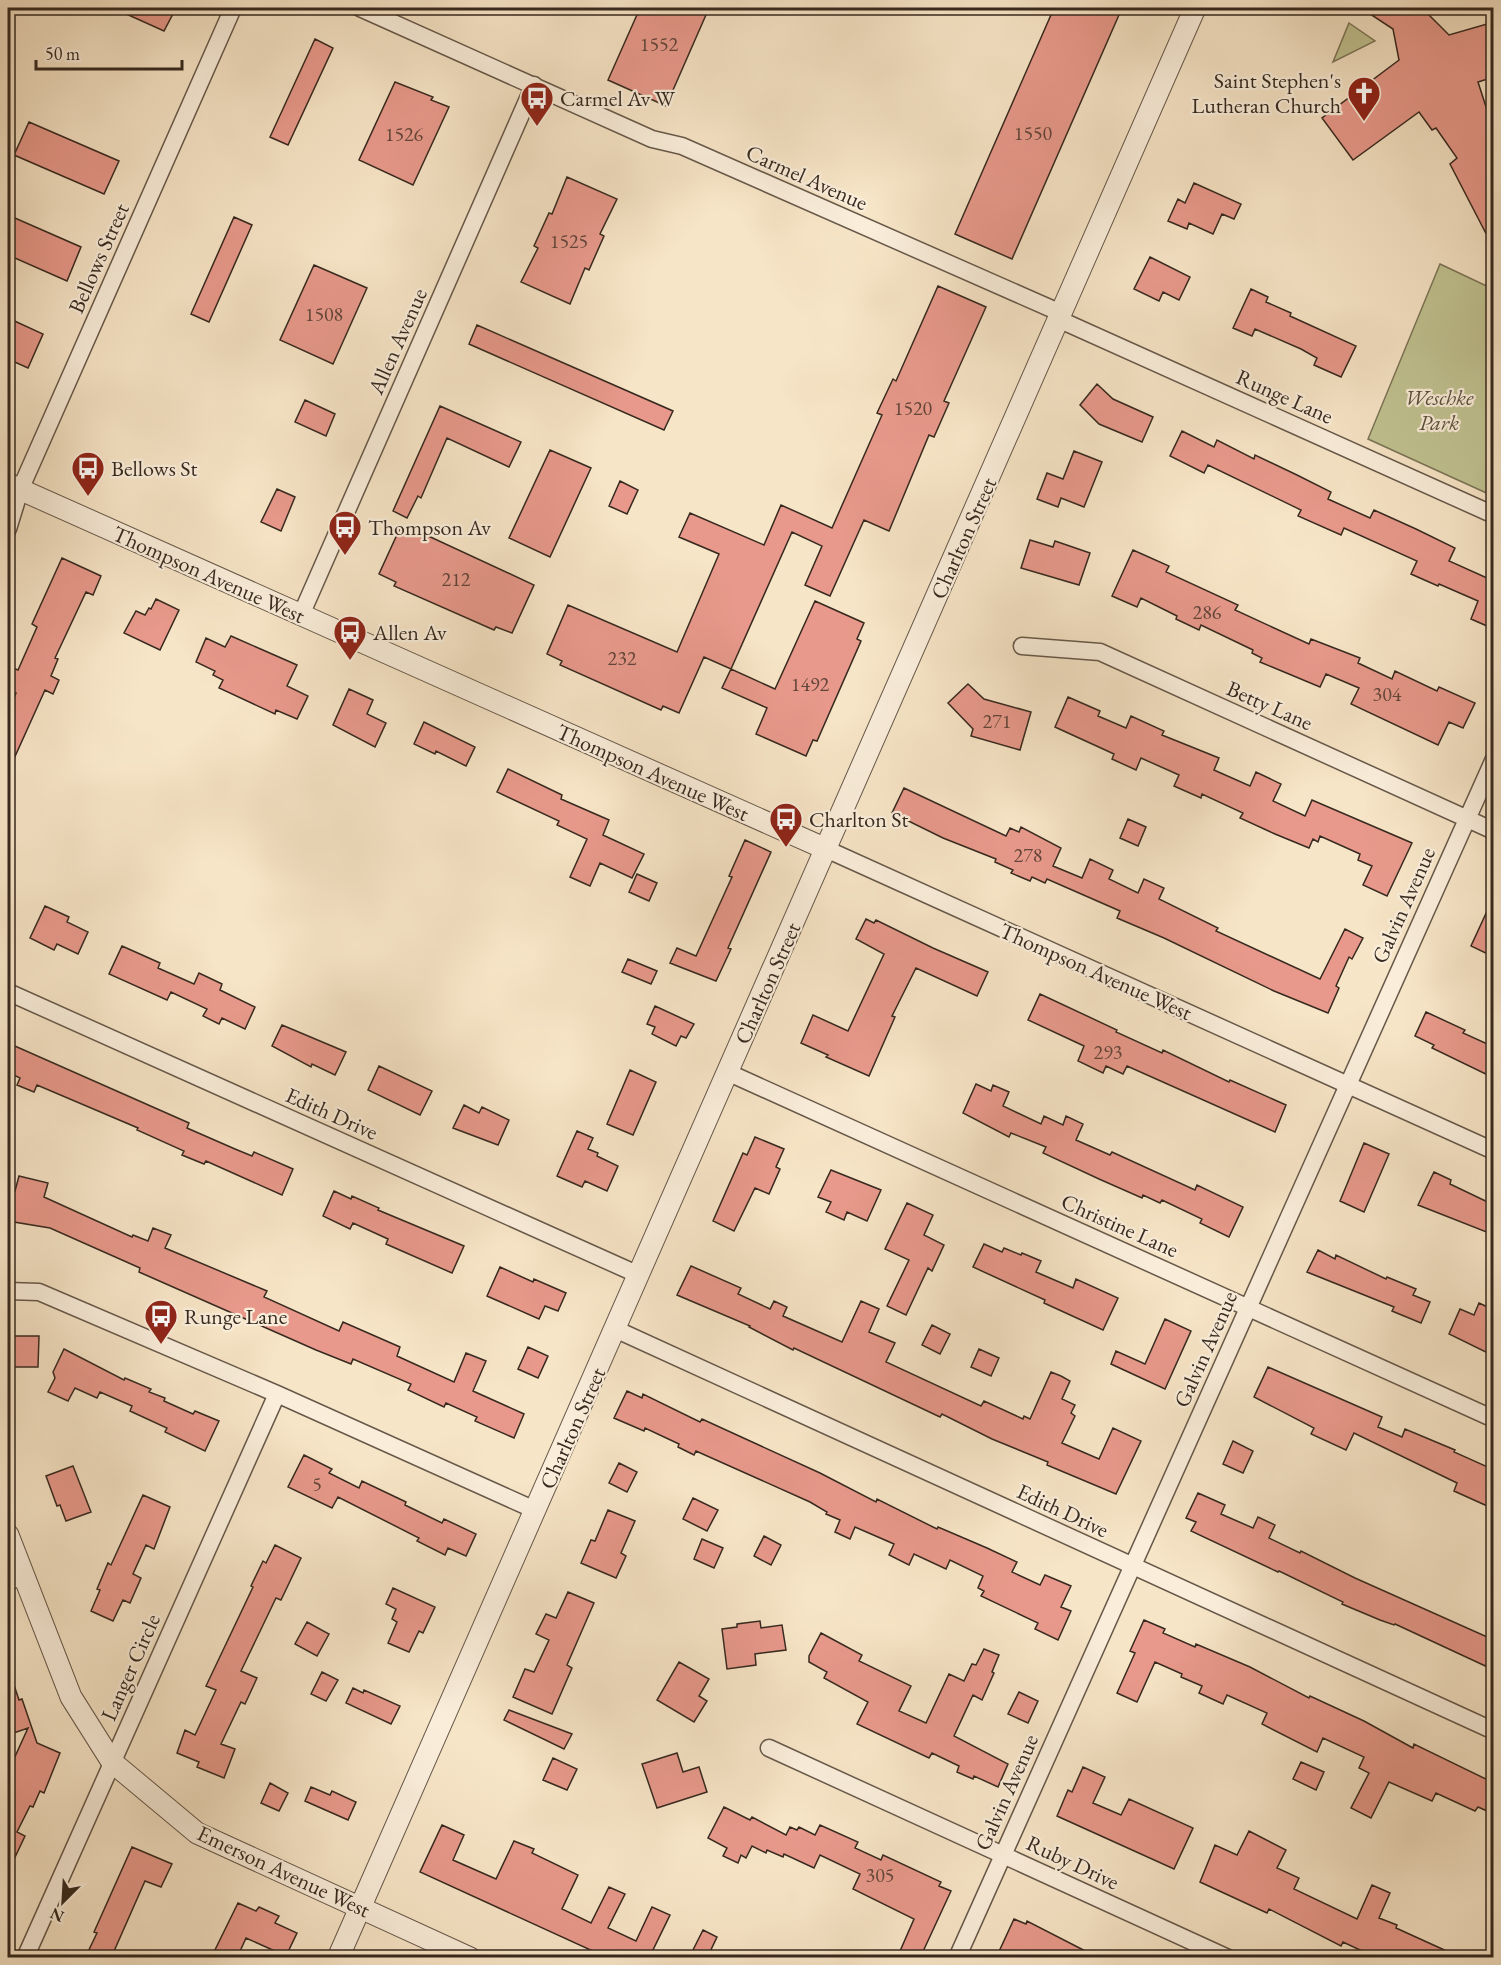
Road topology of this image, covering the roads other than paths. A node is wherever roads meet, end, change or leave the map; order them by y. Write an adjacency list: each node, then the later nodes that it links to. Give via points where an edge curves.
1 (233, 8): 6 (street, Bellows Street)
2 (360, 8): 4 (street, Carmel Avenue)
3 (1195, 8): 5 (street, Charlton Street)
4 (534, 85): 5 (street, Carmel Avenue, via 652,139 682,146); 9 (street, Allen Avenue)
5 (1060, 316): 7 (street, Runge Lane); 14 (street, Charlton Street)
6 (14, 487): 8 (street, Bellows Street); 9 (street, Thompson Avenue West)
7 (1494, 515)
8 (8, 529)
9 (302, 615): 14 (street, Thompson Avenue West)
10 (1022, 646): 12 (street, Betty Lane, via 1100,652)
11 (1494, 759): 12 (street, Galvin Avenue)
12 (1467, 818): 13 (street, Betty Lane); 17 (street, Galvin Avenue)
13 (1494, 831)
14 (826, 849): 16 (street, Charlton Street); 17 (street, Thompson Avenue West)
15 (8, 992): 19 (street, Edith Drive)
16 (728, 1072): 19 (street, Charlton Street); 21 (street, Christine Lane)
17 (1347, 1085): 18 (street, Thompson Avenue West); 21 (street, Galvin Avenue)
18 (1494, 1151)
19 (639, 1275): 22 (street, Charlton Street)
20 (8, 1291): 23 (street, via 39,1292)
21 (1248, 1308): 24 (street, Christine Lane); 27 (street, Galvin Avenue)
22 (615, 1329): 25 (street, Charlton Street); 27 (street, Edith Drive)
23 (277, 1394): 25 (street); 31 (street, Langer Circle)
24 (1494, 1419)
25 (535, 1510): 33 (street, Charlton Street)
26 (8, 1535): 28 (street, Emerson Avenue West)
27 (1132, 1567): 29 (street, Edith Drive); 32 (street, Galvin Avenue)
28 (15, 1579): 31 (street, Emerson Avenue West, via 71,1697)
29 (1494, 1731)
30 (769, 1748): 32 (street, Ruby Drive)
31 (112, 1762): 33 (street, Emerson Avenue West, via 198,1833); 34 (street, Langer Circle)
32 (1003, 1855): 37 (street, Galvin Avenue); 38 (street, Ruby Drive)
33 (361, 1907): 35 (street, Charlton Street); 36 (street, Emerson Avenue West)
34 (25, 1958)
35 (338, 1958)
36 (470, 1958)
37 (957, 1958)
38 (1228, 1958)

